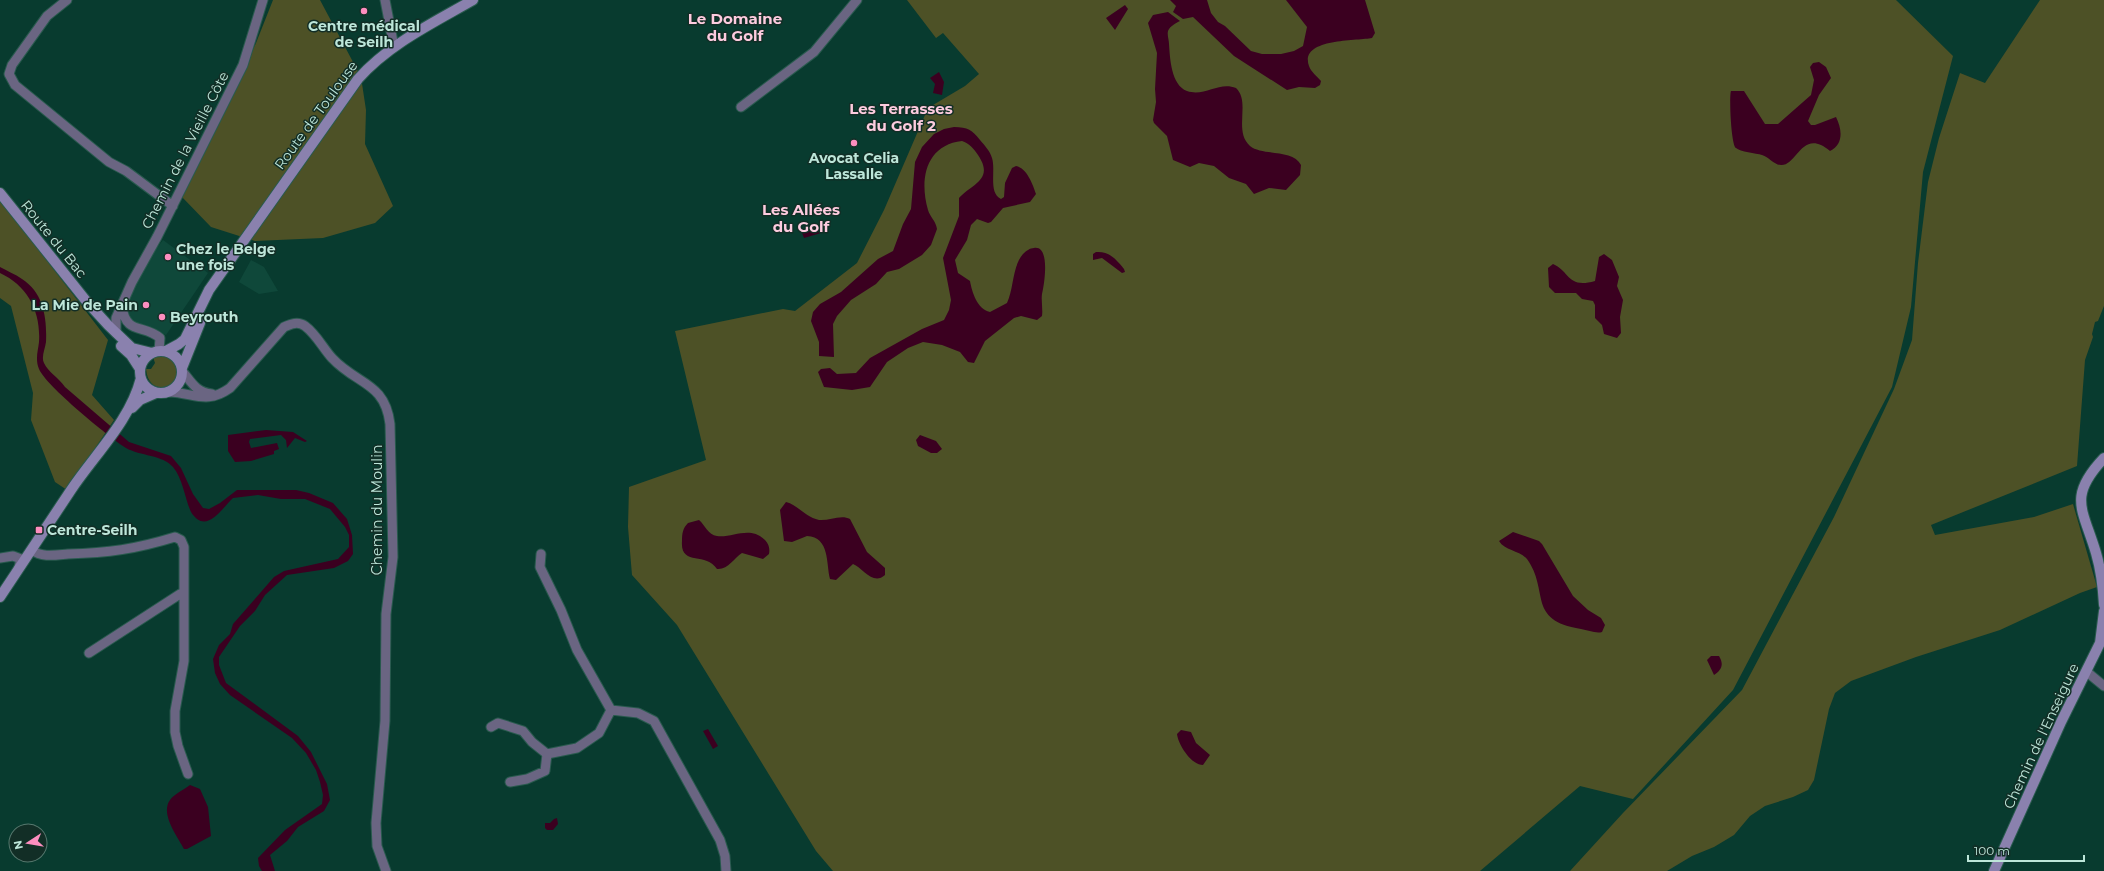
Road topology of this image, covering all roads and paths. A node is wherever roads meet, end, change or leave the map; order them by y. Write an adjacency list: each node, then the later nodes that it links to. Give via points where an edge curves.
1 (67, 0): 9 (street, via 47,16 12,65 9,74 14,85 109,162 126,171)
2 (263, 0): 9 (street, Chemin de la Vieille Côte, via 243,65)
3 (385, 0): 6 (street)
4 (473, 0): 6 (main road, Route de Toulouse)
5 (857, 0): 7 (street, via 814,52)
6 (394, 46): 10 (main road, Route de Toulouse, via 368,67 345,94)
7 (741, 107)
8 (0, 193): 11 (main road, Route du Bac)
9 (173, 206): 12 (street, Chemin de la Vieille Côte, via 140,266)
10 (217, 282): 14 (main road, Route de Toulouse, via 209,290 185,339 179,344); 15 (main road, Route de Toulouse)
11 (87, 302): 13 (main road, Route du Bac); 16 (main road, Route du Bac, via 98,320 131,355)
12 (122, 307): 13 (street, Chemin de la Vieille Côte, via 116,318); 14 (street, via 123,316 131,326 160,338)
13 (116, 333): 14 (main road, Route du Bac, via 132,348)
14 (159, 351): 15 (main road, via 177,357); 16 (main road, via 144,360)
15 (183, 370): 17 (main road, via 179,384); 19 (street, via 198,390)
16 (140, 374): 18 (main road, via 146,387); 20 (main road, via 134,398)
17 (169, 392): 18 (main road); 19 (street, via 189,393 208,398)
18 (156, 393): 20 (main road, via 140,400)
19 (217, 395): 38 (street, Chemin du Moulin, via 230,388 284,327 296,323 304,325 333,359 373,388 385,403 390,424 393,557 386,614 385,721 376,823 377,846)
20 (124, 417): 22 (main road, via 71,490)
21 (2104, 458): 28 (main road, via 2088,476 2080,500 2099,562)
22 (32, 550): 25 (main road); 26 (street, via 43,555 106,553 175,537 181,540 184,547)
23 (541, 554): 33 (street, via 540,567 577,650)
24 (0, 558): 25 (street, via 17,556 21,559)
25 (19, 567): 27 (main road)
26 (183, 594): 30 (street); 36 (street, via 184,661 175,711 175,732)
27 (0, 596)
28 (2104, 605)
29 (2104, 611): 31 (main road, Chemin de l'Enseigure, via 2100,643)
30 (89, 653)
31 (2087, 672): 32 (street); 40 (main road, Chemin de l'Enseigure, via 2061,722)
32 (2104, 686)
33 (611, 710): 35 (street, via 599,733 577,748); 39 (street, via 638,713 654,721 720,840)
34 (491, 727): 35 (street, via 498,723 523,731)
35 (547, 754): 37 (street, via 545,771 527,779)
36 (188, 774)
37 (510, 782)
38 (386, 871)
39 (726, 871)
40 (1994, 871)

